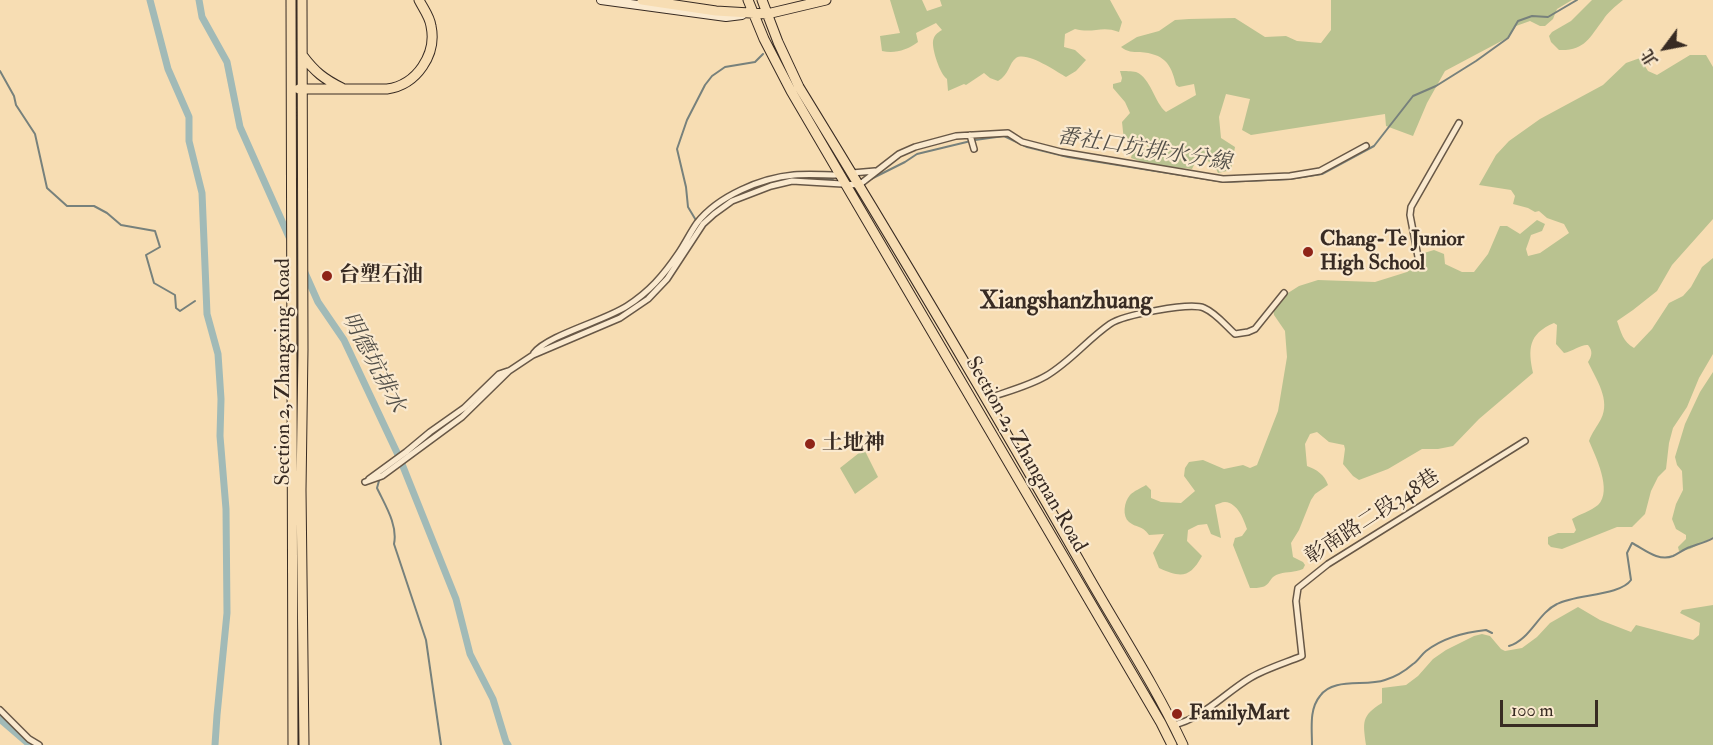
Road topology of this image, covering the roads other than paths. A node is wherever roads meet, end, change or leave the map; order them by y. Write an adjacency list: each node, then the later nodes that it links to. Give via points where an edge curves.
1 (291, 0): 13 (main road, Section 2, Zhangxing Road)
2 (302, 0): 11 (main road, Section 2, Zhangxing Road)
3 (419, 0): 14 (main road, via 431,24 432,39 430,53 418,73 398,88)
4 (601, 0): 9 (street, via 726,17)
5 (642, 0): 9 (main road)
6 (748, 0): 9 (main road, Section 2, Zhangnan Road)
7 (762, 0): 10 (main road, Section 2, Zhangnan Road)
8 (825, 0): 10 (main road)
9 (753, 13): 10 (main road); 21 (main road, Section 2, Zhangnan Road, via 791,92)
10 (766, 14): 20 (main road, Section 2, Zhangnan Road, via 799,87)
11 (303, 56): 12 (main road, Section 2, Zhangxing Road); 14 (main road, via 324,79)
12 (303, 88): 13 (main road); 14 (main road); 38 (main road, Section 2, Zhangxing Road)
13 (290, 89): 37 (main road, Section 2, Zhangxing Road)
14 (344, 89)
15 (1459, 123): 24 (street, via 1411,207)
16 (970, 135): 17 (street, via 1008,133 1022,142 1061,152 1223,180 1320,171); 18 (street); 19 (street, via 915,147)
17 (1366, 146)
18 (974, 149)
19 (875, 171): 20 (street); 23 (street)
20 (852, 173): 21 (street); 23 (main road, Section 2, Zhangnan Road)
21 (839, 175): 22 (main road, Section 2, Zhangnan Road); 26 (street, via 777,178 729,196 697,223 651,289 626,307 550,341)
22 (845, 185): 23 (street); 26 (street, via 792,181 732,201 703,224 648,299 620,318); 28 (main road, Section 2, Zhangnan Road)
23 (859, 185): 27 (main road, Section 2, Zhangnan Road)
24 (1419, 262)
25 (1284, 293): 27 (street, via 1248,332 1235,334 1201,306 1113,321 1044,377)
26 (533, 355): 30 (street, via 509,371 462,417)
27 (985, 399): 28 (main road); 31 (main road, Section 2, Zhangnan Road)
28 (974, 404): 32 (main road, Section 2, Zhangnan Road)
29 (1525, 441): 35 (street, 彰南路二段348巷, via 1328,564 1298,588 1302,656 1251,677 1206,710)
30 (394, 464): 30 (street, via 365,482 382,476)
31 (1119, 628): 32 (main road); 35 (main road, Section 2, Zhangnan Road)
32 (1109, 634): 34 (main road, Section 2, Zhangnan Road)
33 (0, 710): 36 (street)
34 (1161, 723): 35 (main road); 39 (main road, Section 2, Zhangnan Road)
35 (1173, 725): 40 (main road, Section 2, Zhangnan Road)
36 (39, 745)
37 (293, 745)
38 (304, 745)
39 (1172, 745)
40 (1183, 745)

